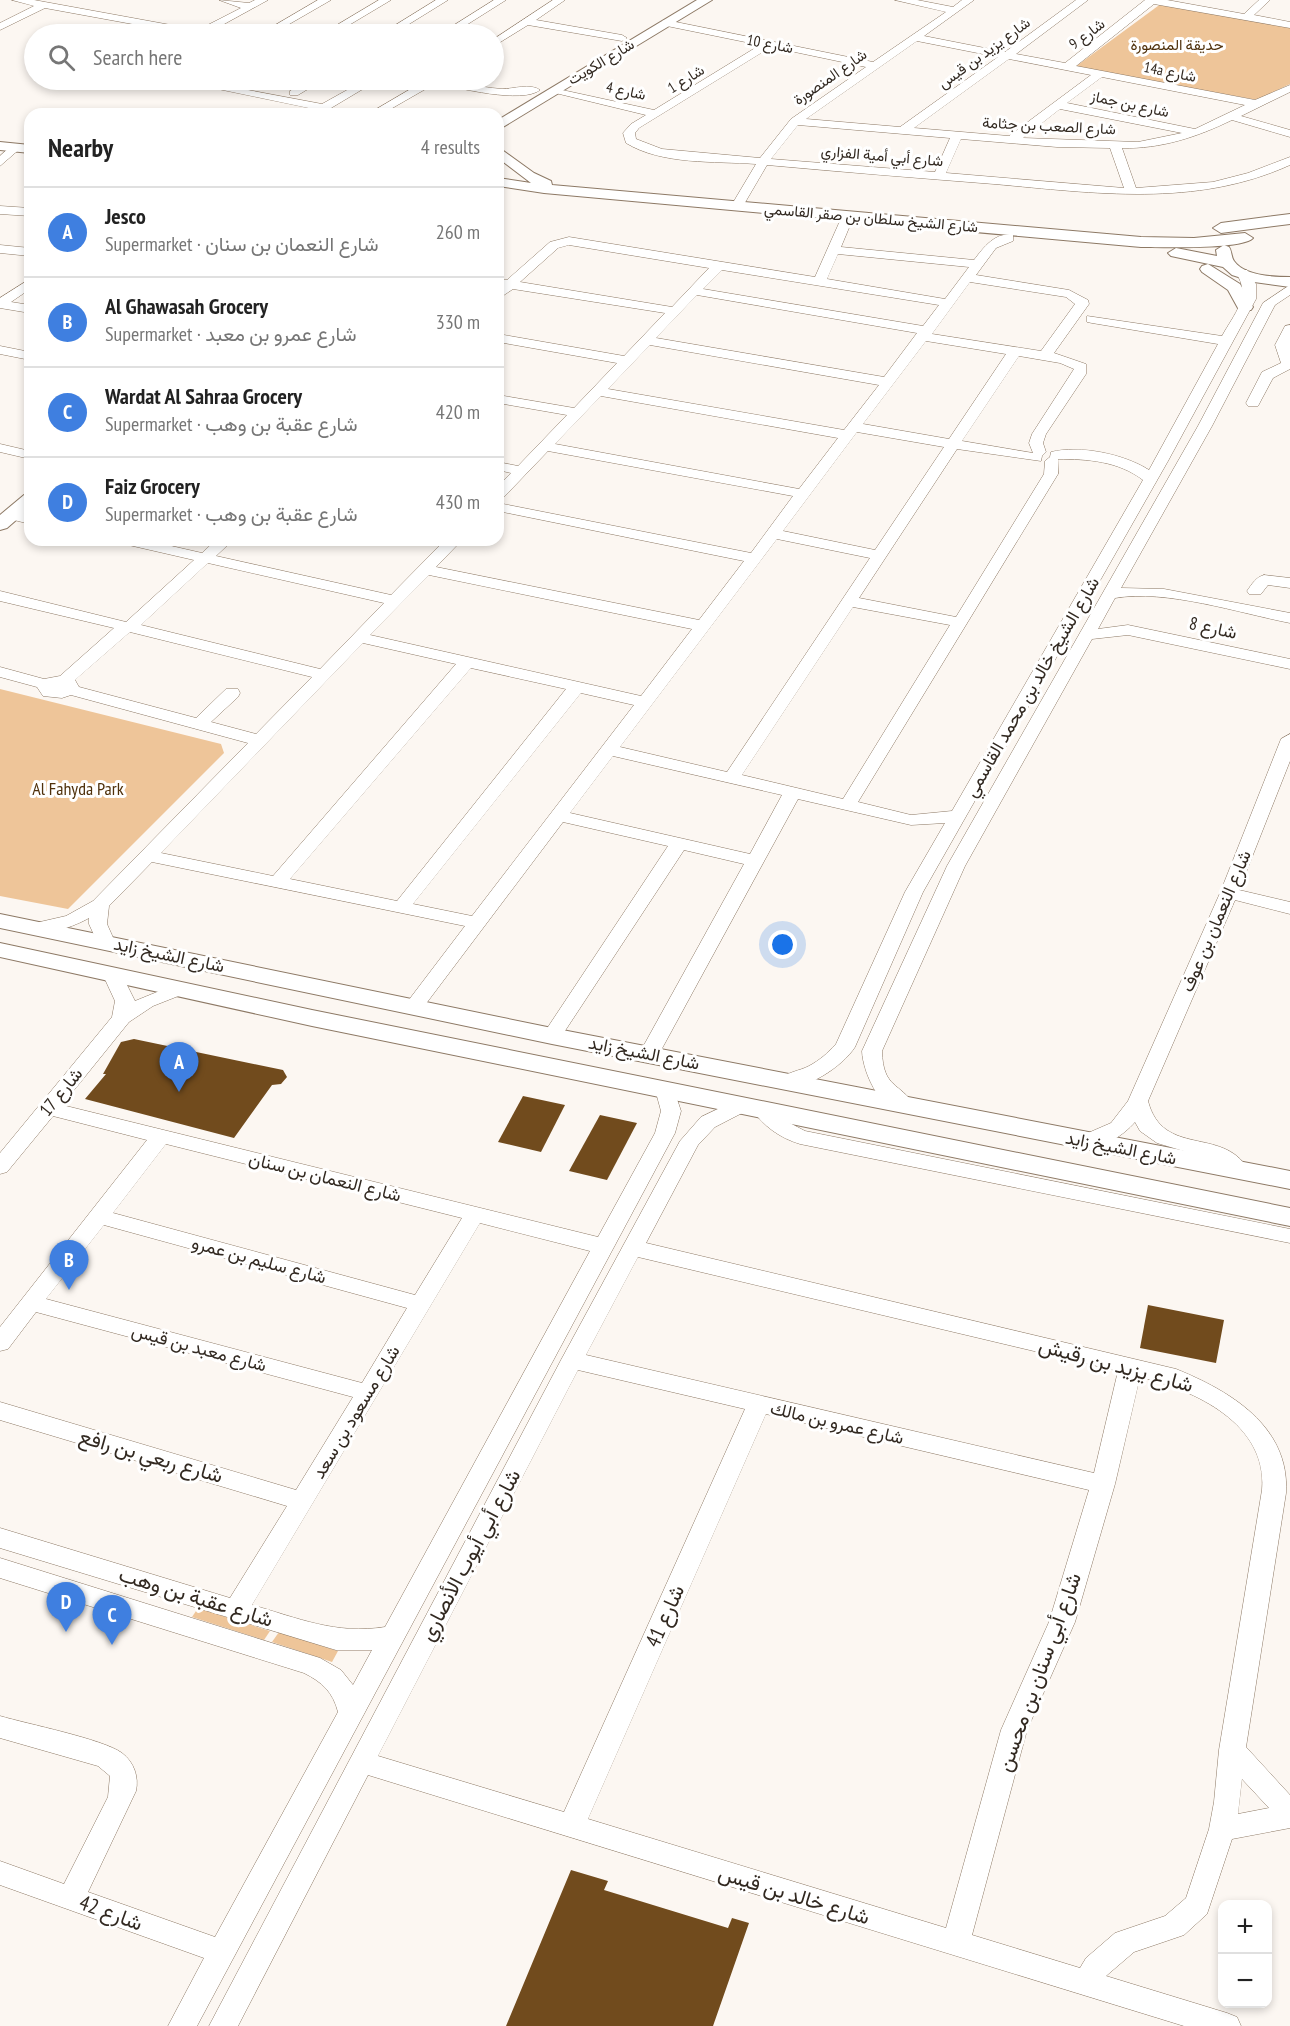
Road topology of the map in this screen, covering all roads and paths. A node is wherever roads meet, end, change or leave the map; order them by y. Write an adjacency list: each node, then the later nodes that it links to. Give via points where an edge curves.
1 (17, 0): 17 (street)
2 (224, 0): 18 (street)
3 (263, 0): 18 (street)
4 (326, 0): 21 (street)
5 (386, 0): 23 (street)
6 (443, 0): 30 (street)
7 (501, 0): 31 (street)
8 (560, 0): 24 (street)
9 (688, 0): 36 (main road, شارع الكويت)
10 (706, 0): 25 (main road, شارع الكويت)
11 (900, 0): 19 (street)
12 (969, 0): 19 (street, شارع المنصورة)
13 (1083, 0): 38 (street, شارع يزيد بن قيس)
14 (1152, 0): 22 (street); 41 (street, شارع 9)
15 (1265, 0): 22 (street)
16 (88, 4): 20 (street)
17 (44, 5): 20 (street); 33 (street)
18 (251, 6): 27 (street)
19 (954, 10): 35 (street, شارع المنصورة)
20 (74, 11): 26 (street)
21 (305, 12): 23 (street); 28 (street)
22 (1246, 17): 32 (street)
23 (352, 20): 29 (street)
24 (527, 22): 34 (street); 36 (street)
25 (666, 23): 37 (street, شارع 10); 43 (main road, شارع الكويت)
26 (136, 24)
27 (218, 24)
28 (283, 24)
29 (345, 24)
30 (403, 24)
31 (461, 24)
32 (1290, 25)
33 (0, 27)
34 (504, 37)
35 (913, 37): 38 (street, 14a شارع); 40 (street, شارع المنصورة)
36 (622, 38): 39 (main road, شارع الكويت)
37 (770, 44): 40 (street, شارع 10); 60 (street, شارع 1)
38 (1007, 56): 41 (street, 14a شارع); 64 (street, شارع يزيد بن قيس)
39 (583, 60): 43 (main road, via 566,76); 50 (main road, شارع الكويت)
40 (874, 65): 62 (street, شارع المنصورة)
41 (1067, 68): 42 (street, 14a شارع)
42 (1099, 74): 55 (street, 14a شارع); 56 (street)
43 (576, 76): 51 (main road, شارع الكويت)
44 (1290, 87): 55 (street, شارع الصعب بن جثامة)
45 (232, 90): 57 (street)
46 (299, 90): 53 (street)
47 (355, 90): 57 (street)
48 (416, 90): 58 (street)
49 (492, 90): 52 (street)
50 (534, 90): 52 (street); 54 (main road, شارع الكويت)
51 (553, 91): 60 (street, شارع 4); 63 (main road, شارع الكويت)
52 (503, 92): 54 (street)
53 (294, 93)
54 (515, 102): 59 (main road, شارع الكويت)
55 (1256, 104): 61 (street, شارع الصعب بن جثامة)
56 (1058, 105): 65 (street, شارع بن جماز); 69 (street)
57 (324, 108)
58 (384, 108)
59 (504, 109)
60 (658, 114): 70 (street, شارع 1, via 630,131)
61 (1230, 116): 65 (street, شارع الصعب بن جثامة); 66 (street)
62 (795, 121): 64 (street, شارع الصعب بن جثامة); 77 (street, شارع المنصورة)
63 (504, 122)
64 (902, 131): 67 (street, شارع الصعب بن جثامة)
65 (1196, 133): 74 (street, شارع الصعب بن جثامة, via 1160,142)
66 (1290, 134)
67 (957, 135): 69 (street, شارع الصعب بن جثامة); 80 (street)
68 (0, 139): 71 (main road)
69 (1012, 140): 74 (street, شارع الصعب بن جثامة)
70 (633, 143): 77 (street, شارع أبي أمية الفزاري, via 662,153)
71 (24, 145)
72 (0, 146): 73 (main road)
73 (24, 146)
74 (1115, 146): 83 (street)
75 (24, 147): 79 (street)
76 (504, 157): 82 (main road, via 529,176)
77 (764, 160): 80 (street, شارع أبي أمية الفزاري); 87 (street, شارع المنصورة)
78 (1290, 160): 83 (street, شارع أبي أمية الفزاري, via 1245,180)
79 (0, 162)
80 (939, 176): 83 (street, شارع أبي أمية الفزاري)
81 (504, 183): 82 (main road, شارع الشيخ سلطان بن صقر القاسمي)
82 (569, 191): 87 (main road, شارع الشيخ سلطان بن صقر القاسمي)
83 (1131, 192)
84 (504, 193): 85 (main road, شارع الشيخ سلطان بن صقر القاسمي)
85 (543, 195): 86 (main road); 91 (main road, شارع الشيخ سلطان بن صقر القاسمي)
86 (504, 198)
87 (737, 206): 95 (main road, شارع الشيخ سلطان بن صقر القاسمي)
88 (0, 210): 89 (street)
89 (24, 212)
90 (1290, 219): 95 (main road)
91 (845, 223): 94 (main road, شارع الشيخ سلطان بن صقر القاسمي); 97 (street)
92 (1280, 234): 93 (main road, شارع الشيخ سلطان بن صقر القاسمي)
93 (1245, 238): 95 (main road, شارع الشيخ سلطان بن صقر القاسمي, via 1194,243); 100 (main road, via 1223,251)
94 (989, 240): 98 (main road, شارع الشيخ سلطان بن صقر القاسمي, via 1009,238); 101 (street)
95 (1122, 240)
96 (0, 249): 99 (street)
97 (833, 250): 101 (street); 105 (street)
98 (1148, 250): 100 (main road, شارع الشيخ سلطان بن صقر القاسمي); 112 (main road, via 1218,274 1234,287)
99 (24, 251)
100 (1226, 263): 103 (main road)
101 (980, 264): 104 (street)
102 (719, 265): 105 (street); 106 (street, via 569,241 557,243); 108 (street)
103 (1242, 273): 109 (main road); 112 (street, شارع الشيخ خالد بن محمد القاسمي, via 1251,291)
104 (968, 278): 110 (street); 124 (street, via 1069,294 1081,300)
105 (819, 282): 110 (street)
106 (504, 283): 114 (street)
107 (24, 287): 111 (street)
108 (694, 291): 114 (street); 117 (street)
109 (1289, 291): 132 (street, شارع الشيخ خالد بن محمد القاسمي, via 1270,303)
110 (948, 303): 117 (street)
111 (0, 304): 113 (street)
112 (1245, 307): 120 (street, شارع الشيخ خالد بن محمد القاسمي)
113 (24, 308)
114 (674, 311): 119 (street)
115 (1092, 319): 120 (street)
116 (1290, 329): 129 (street, via 1282,345 1287,365 1267,375)
117 (925, 333): 122 (street); 126 (street)
118 (504, 339): 125 (street)
119 (646, 340): 125 (street); 126 (street)
120 (1226, 341): 130 (street, شارع الشيخ خالد بن محمد القاسمي)
121 (0, 350): 123 (street)
122 (1015, 351): 124 (street); 134 (street)
123 (24, 355)
124 (1045, 357): 138 (street, via 1071,361 1081,367 1039,434 1036,443)
125 (626, 361): 127 (street)
126 (888, 382): 133 (street)
127 (597, 391): 131 (street); 133 (street)
128 (504, 400): 131 (street)
129 (1252, 403)
130 (1191, 405): 132 (street, via 1207,408); 139 (street, شارع الشيخ خالد بن محمد القاسمي)
131 (577, 413): 135 (street)
132 (1205, 426): 158 (street, شارع الشيخ خالد بن محمد القاسمي)
133 (851, 431): 134 (street); 146 (street)
134 (955, 445): 138 (street); 155 (street)
135 (545, 446): 142 (street); 146 (street)
136 (0, 448): 137 (street)
137 (24, 454)
138 (1046, 456): 140 (street, via 1090,457); 169 (street, via 1051,474)
139 (1161, 461): 140 (street); 143 (street, شارع الشيخ خالد بن محمد القاسمي)
140 (1123, 464): 143 (street)
141 (504, 467): 142 (street)
142 (521, 471): 144 (street)
143 (1150, 478): 190 (street, شارع الشيخ خالد بن محمد القاسمي)
144 (504, 489)
145 (24, 490): 149 (main road)
146 (804, 494): 151 (street)
147 (24, 503): 149 (main road)
148 (504, 508): 157 (street)
149 (4, 515): 150 (street)
150 (24, 518)
151 (774, 534): 155 (street); 157 (street)
152 (152, 546): 156 (street)
153 (218, 546): 156 (street)
154 (448, 546): 159 (street)
155 (880, 555): 166 (street)
156 (205, 558): 165 (street); 171 (street)
157 (755, 558): 170 (street)
158 (1123, 569): 161 (street, via 1135,581); 162 (street, شارع الشيخ خالد بن محمد القاسمي)
159 (426, 570): 165 (street); 170 (street)
160 (1286, 577): 164 (street, via 1264,580)
161 (1156, 591): 162 (street); 164 (street, via 1224,605)
162 (1108, 595): 167 (street, شارع الشيخ خالد بن محمد القاسمي)
163 (0, 596): 171 (street)
164 (1251, 600): 168 (street)
165 (396, 601): 174 (street)
166 (849, 601): 169 (street); 187 (street)
167 (1101, 612): 172 (street, شارع 8); 173 (street, شارع الشيخ خالد بن محمد القاسمي)
168 (1290, 618)
169 (959, 622): 189 (street)
170 (703, 626): 182 (street)
171 (127, 628): 178 (street); 179 (street)
172 (1128, 630): 173 (street, شارع 8); 176 (street, شارع 8)
173 (1087, 635): 209 (street, شارع الشيخ خالد بن محمد القاسمي, via 960,857)
174 (360, 638): 175 (street); 178 (street)
175 (467, 662): 180 (street); 197 (street)
176 (1290, 664)
177 (0, 672): 179 (street, via 46,684)
178 (325, 675): 185 (street)
179 (67, 685): 183 (street)
180 (577, 687): 182 (street); 200 (street)
181 (232, 693): 183 (street)
182 (645, 702): 186 (street)
183 (198, 725): 185 (street)
184 (1290, 740): 198 (street, شارع النعمان بن عوف)
185 (261, 741): 195 (street)
186 (611, 750): 187 (street); 191 (street)
187 (732, 777): 188 (street)
188 (793, 792): 189 (street); 196 (street)
189 (848, 805): 192 (street)
190 (959, 815): 192 (street); 193 (street, شارع الشيخ خالد بن محمد القاسمي)
191 (560, 816): 194 (street); 203 (street)
192 (911, 820): 193 (street)
193 (940, 842): 206 (street, شارع الشيخ خالد بن محمد القاسمي)
194 (679, 844): 196 (street); 214 (street)
195 (149, 856): 197 (street); 199 (street)
196 (754, 861): 216 (street)
197 (277, 883): 200 (street)
198 (1229, 893): 201 (street); 219 (street, شارع النعمان بن عوف)
199 (100, 905): 204 (street, via 72,920); 205 (street, via 98,924)
200 (401, 908): 203 (street)
201 (1290, 908)
202 (0, 921): 204 (main road, شارع الشيخ زايد)
203 (477, 923): 211 (street)
204 (38, 928): 205 (main road, شارع الشيخ زايد)
205 (106, 942): 211 (main road, شارع الشيخ زايد)
206 (889, 945): 209 (street, via 891,956 885,973 892,980); 217 (street, شارع الشيخ خالد بن محمد القاسمي, via 849,1040 832,1061)
207 (0, 950): 208 (main road, شارع الشيخ زايد)
208 (112, 975): 210 (main road, شارع الشيخ زايد); 212 (street, via 125,1001)
209 (903, 979): 220 (street, شارع الشيخ خالد بن محمد القاسمي, via 872,1051 872,1065 886,1092)
210 (179, 988): 212 (street, شارع 17); 213 (main road, شارع الشيخ زايد)
211 (415, 1005): 214 (main road, شارع الشيخ زايد)
212 (122, 1018): 222 (street, شارع 17)
213 (312, 1018): 215 (main road); 218 (main road, شارع الشيخ زايد)
214 (552, 1035): 216 (main road, شارع الشيخ زايد)
215 (333, 1037)
216 (649, 1054): 217 (main road, شارع الشيخ زايد)
217 (789, 1081): 220 (main road, شارع الشيخ زايد)
218 (665, 1089): 221 (main road, شارع الشيخ زايد); 225 (street, شارع أبي أيوب الأنصاري, via 670,1100 670,1122)
219 (1138, 1101): 224 (street, شارع النعمان بن عوف, via 1124,1125); 228 (street, via 1142,1118 1157,1136 1210,1151)
220 (905, 1106): 224 (main road, شارع الشيخ زايد)
221 (751, 1107): 227 (street, شارع أبي أيوب الأنصاري, via 719,1114 698,1131); 230 (main road, شارع الشيخ زايد); 231 (street, شارع الشيخ زايد, via 800,1137)
222 (48, 1108): 223 (street, شارع النعمان بن سنان); 226 (street, شارع 17)
223 (160, 1136): 232 (street, شارع النعمان بن سنان); 233 (street)
224 (1088, 1141): 228 (main road, شارع الشيخ زايد)
225 (652, 1156): 227 (street, via 667,1159); 236 (street, شارع أبي أيوب الأنصاري)
226 (0, 1167)
227 (677, 1167): 237 (street, شارع أبي أيوب الأنصاري)
228 (1238, 1169): 229 (main road, شارع الشيخ زايد)
229 (1290, 1180)
230 (1143, 1187): 231 (main road); 234 (main road, شارع الشيخ زايد)
231 (1107, 1197): 235 (street, شارع الشيخ زايد)
232 (475, 1214): 236 (street, شارع النعمان بن سنان); 239 (street, شارع مسعود بن سعد)
233 (98, 1216): 238 (street); 239 (street, شارع سليم بن عمرو)
234 (1290, 1217)
235 (1290, 1236)
236 (602, 1246): 253 (street, شارع أبي أيوب الأنصاري)
237 (633, 1248): 241 (street, شارع أبي أيوب الأنصاري); 242 (street, شارع يزيد بن رقيش)
238 (30, 1303): 240 (street); 243 (street, شارع معبد بن قيس)
239 (421, 1304): 243 (street, شارع مسعود بن سعد)
240 (0, 1343)
241 (572, 1360): 244 (street, شارع عمرو بن مالك); 257 (street, شارع أبي أيوب الأنصاري)
242 (1131, 1365): 246 (street, شارع أبي سنان بن محسن); 256 (street, شارع يزيد بن رقيش, via 1198,1386 1225,1402 1264,1443 1275,1468)
243 (369, 1393): 247 (street, شارع مسعود بن سعد)
244 (758, 1405): 246 (street, شارع عمرو بن مالك); 259 (street, شارع 41)
245 (0, 1411): 247 (street, شارع ربعي بن رافع)
246 (1103, 1484): 263 (street, شارع أبي سنان بن محسن, via 1062,1622 1014,1730)
247 (302, 1501): 252 (street, شارع مسعود بن سعد)
248 (0, 1539): 250 (street, شارع عقبة بن وهب)
249 (0, 1569): 251 (street, شارع عقبة بن وهب)
250 (147, 1582): 251 (street, via 143,1591 135,1595 110,1593); 252 (street, شارع عقبة بن وهب)
251 (95, 1598): 254 (street, شارع عقبة بن وهب, via 317,1667 342,1688)
252 (236, 1610): 253 (street, شارع عقبة بن وهب, via 336,1640)
253 (393, 1636): 254 (street, شارع أبي أيوب الأنصاري)
254 (351, 1711): 264 (street, شارع أبي أيوب الأنصاري)
255 (0, 1727): 262 (street, via 106,1757 124,1773 126,1785 121,1798)
256 (1232, 1750): 258 (street); 260 (street, شارع يزيد بن رقيش)
257 (361, 1762): 259 (street, شارع خالد بن قيس); 268 (street, شارع أبي أيوب الأنصاري)
258 (1290, 1814): 260 (street)
259 (571, 1827): 263 (street, شارع خالد بن قيس)
260 (1222, 1829): 265 (street, شارع يزيد بن رقيش, via 1197,1905 1174,1926 1125,1942 1096,1967)
261 (0, 1873): 262 (street, شارع 42)
262 (70, 1899): 264 (street, شارع 42)
263 (955, 1944): 265 (street, شارع خالد بن قيس)
264 (221, 1952): 267 (street, شارع أبي أيوب الأنصاري)
265 (1086, 1983): 266 (street, شارع خالد بن قيس)
266 (1220, 2025)
267 (182, 2026)
268 (223, 2026)

